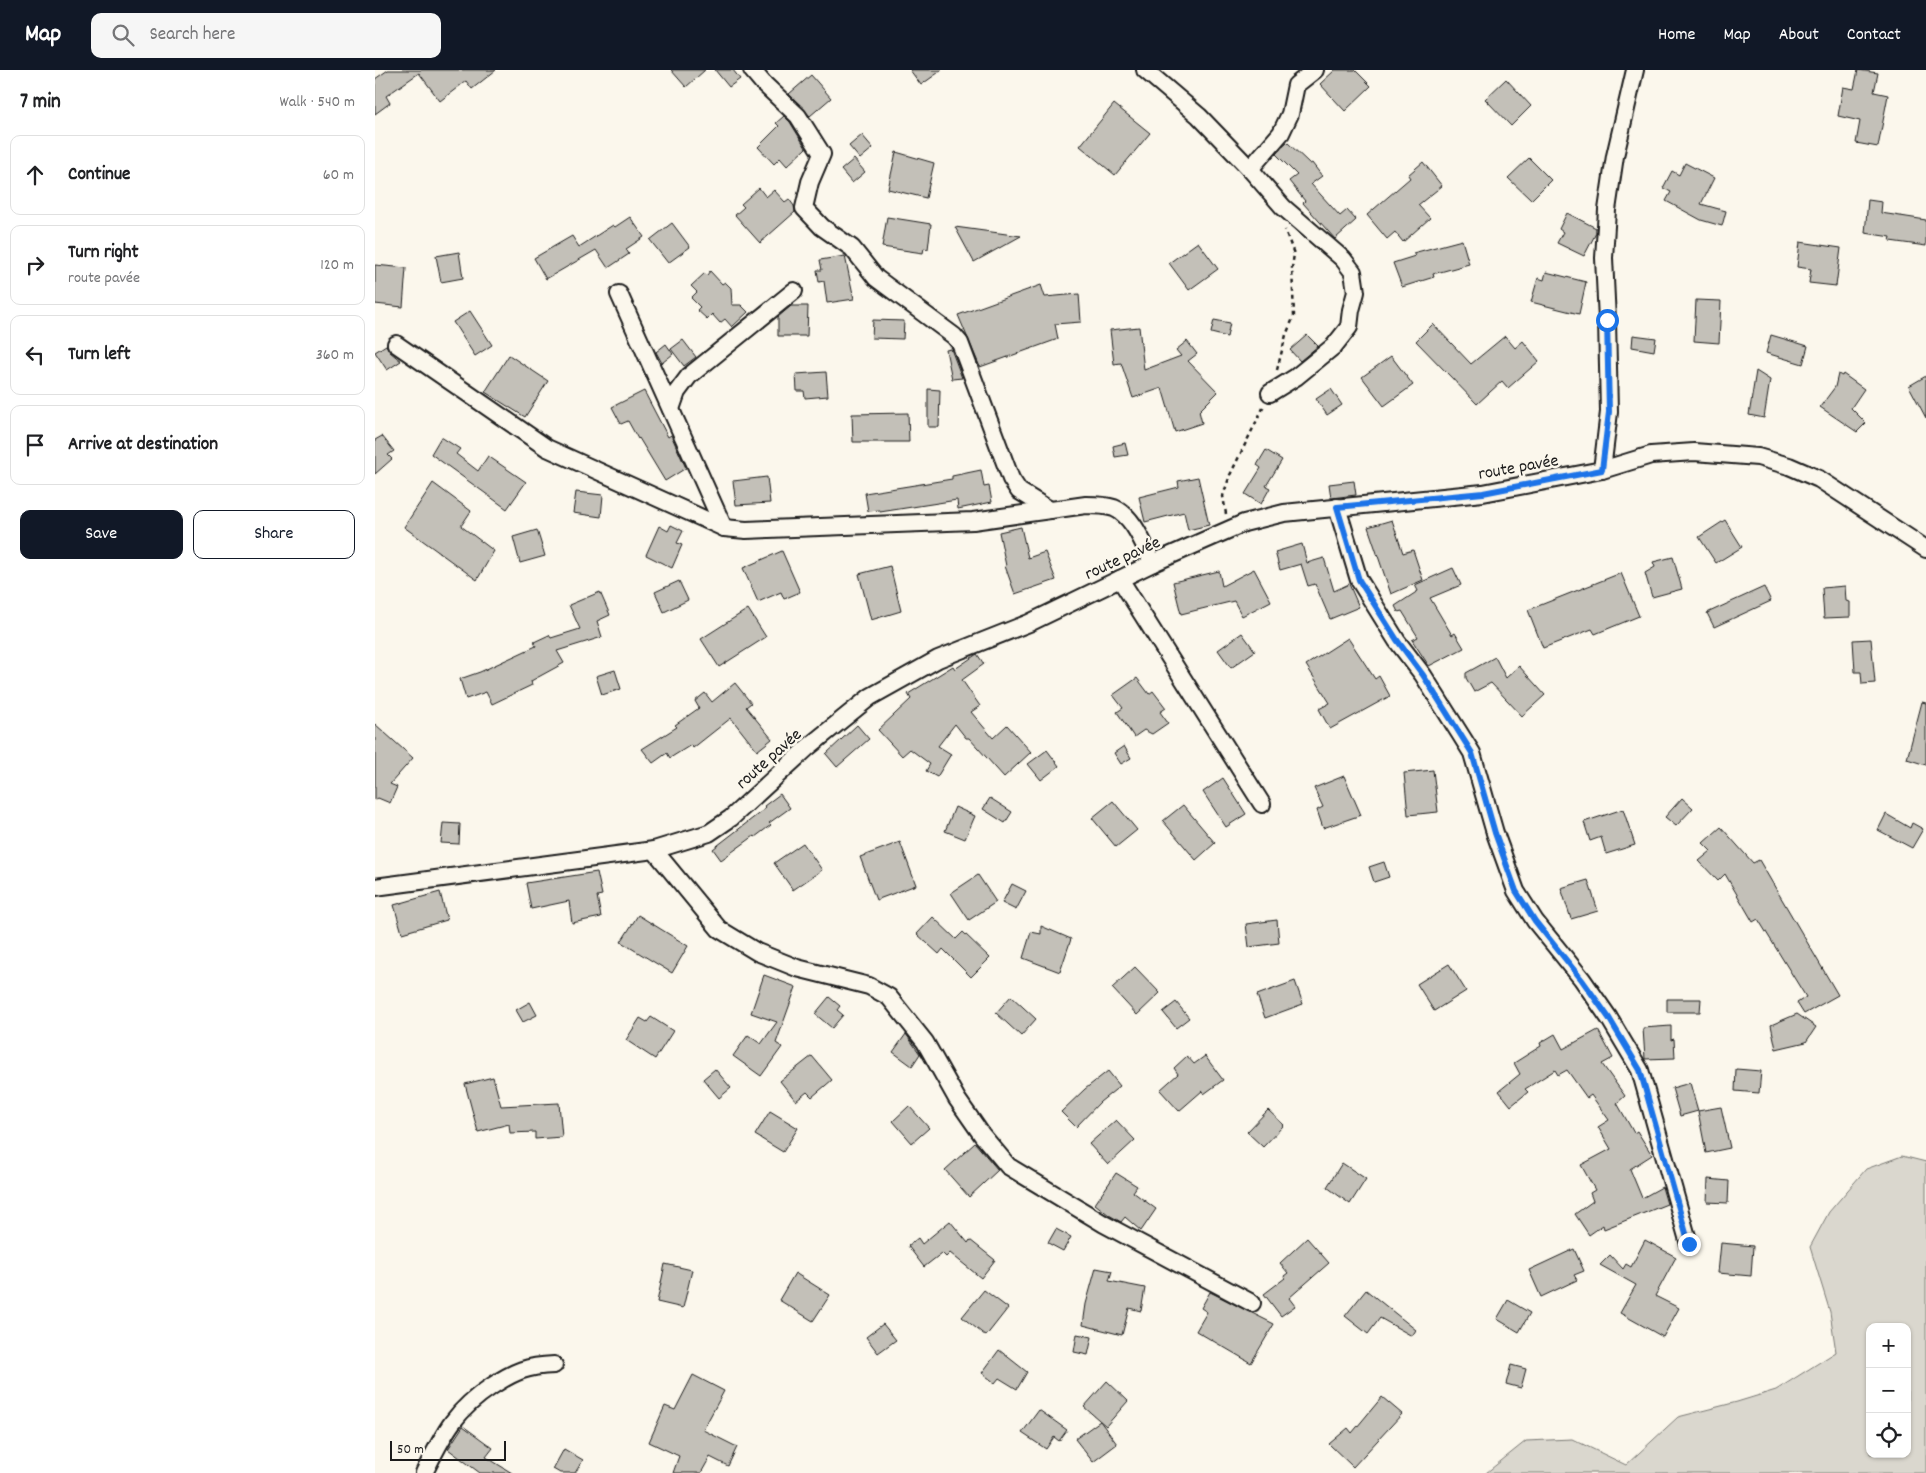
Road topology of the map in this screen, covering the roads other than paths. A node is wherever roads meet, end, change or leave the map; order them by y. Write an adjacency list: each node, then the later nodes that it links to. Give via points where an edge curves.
1 (752, 70): 13 (street, via 798,116 822,154 810,182 805,208 822,227 852,248 876,278 960,343 1011,479 1019,491)
2 (1145, 70): 5 (street, via 1199,116)
3 (1315, 70): 5 (street, via 1296,85 1290,114 1281,133)
4 (1635, 70): 11 (street, via 1615,156 1607,210 1604,258 1609,412)
5 (1250, 169): 9 (street, via 1283,207 1343,259 1353,272 1356,292 1349,327 1334,346)
6 (794, 291): 10 (street, via 689,376 677,392)
7 (619, 294): 10 (street)
8 (396, 344): 14 (street, via 547,448)
9 (1270, 393)
10 (671, 410): 14 (street)
11 (1602, 470): 12 (street, route pavée, via 1483,493); 15 (street, route pavée, via 1651,455 1694,452 1758,457 1819,479)
12 (1337, 507): 16 (street, route pavée, via 1284,513 1245,523); 21 (street, via 1359,580 1472,753 1516,891 1535,921 1604,1010 1640,1070)
13 (1050, 510): 14 (street, via 973,520 746,530); 16 (street, via 1086,505 1115,508 1131,521)
14 (725, 528)
15 (1926, 549)
16 (1153, 563): 17 (street, route pavée)
17 (1120, 579): 18 (street); 19 (street, route pavée, via 1029,623 938,659 870,698 807,748 731,818 709,833)
18 (1263, 804)
19 (654, 850): 20 (street, route pavée); 22 (street, via 719,929 781,962 869,986 889,997 925,1042 957,1099 1008,1166 1104,1224)
20 (375, 887)
21 (1689, 1244)
22 (1252, 1303)
23 (554, 1364): 24 (street, via 533,1365 510,1374 472,1399 442,1436)
24 (424, 1473)

